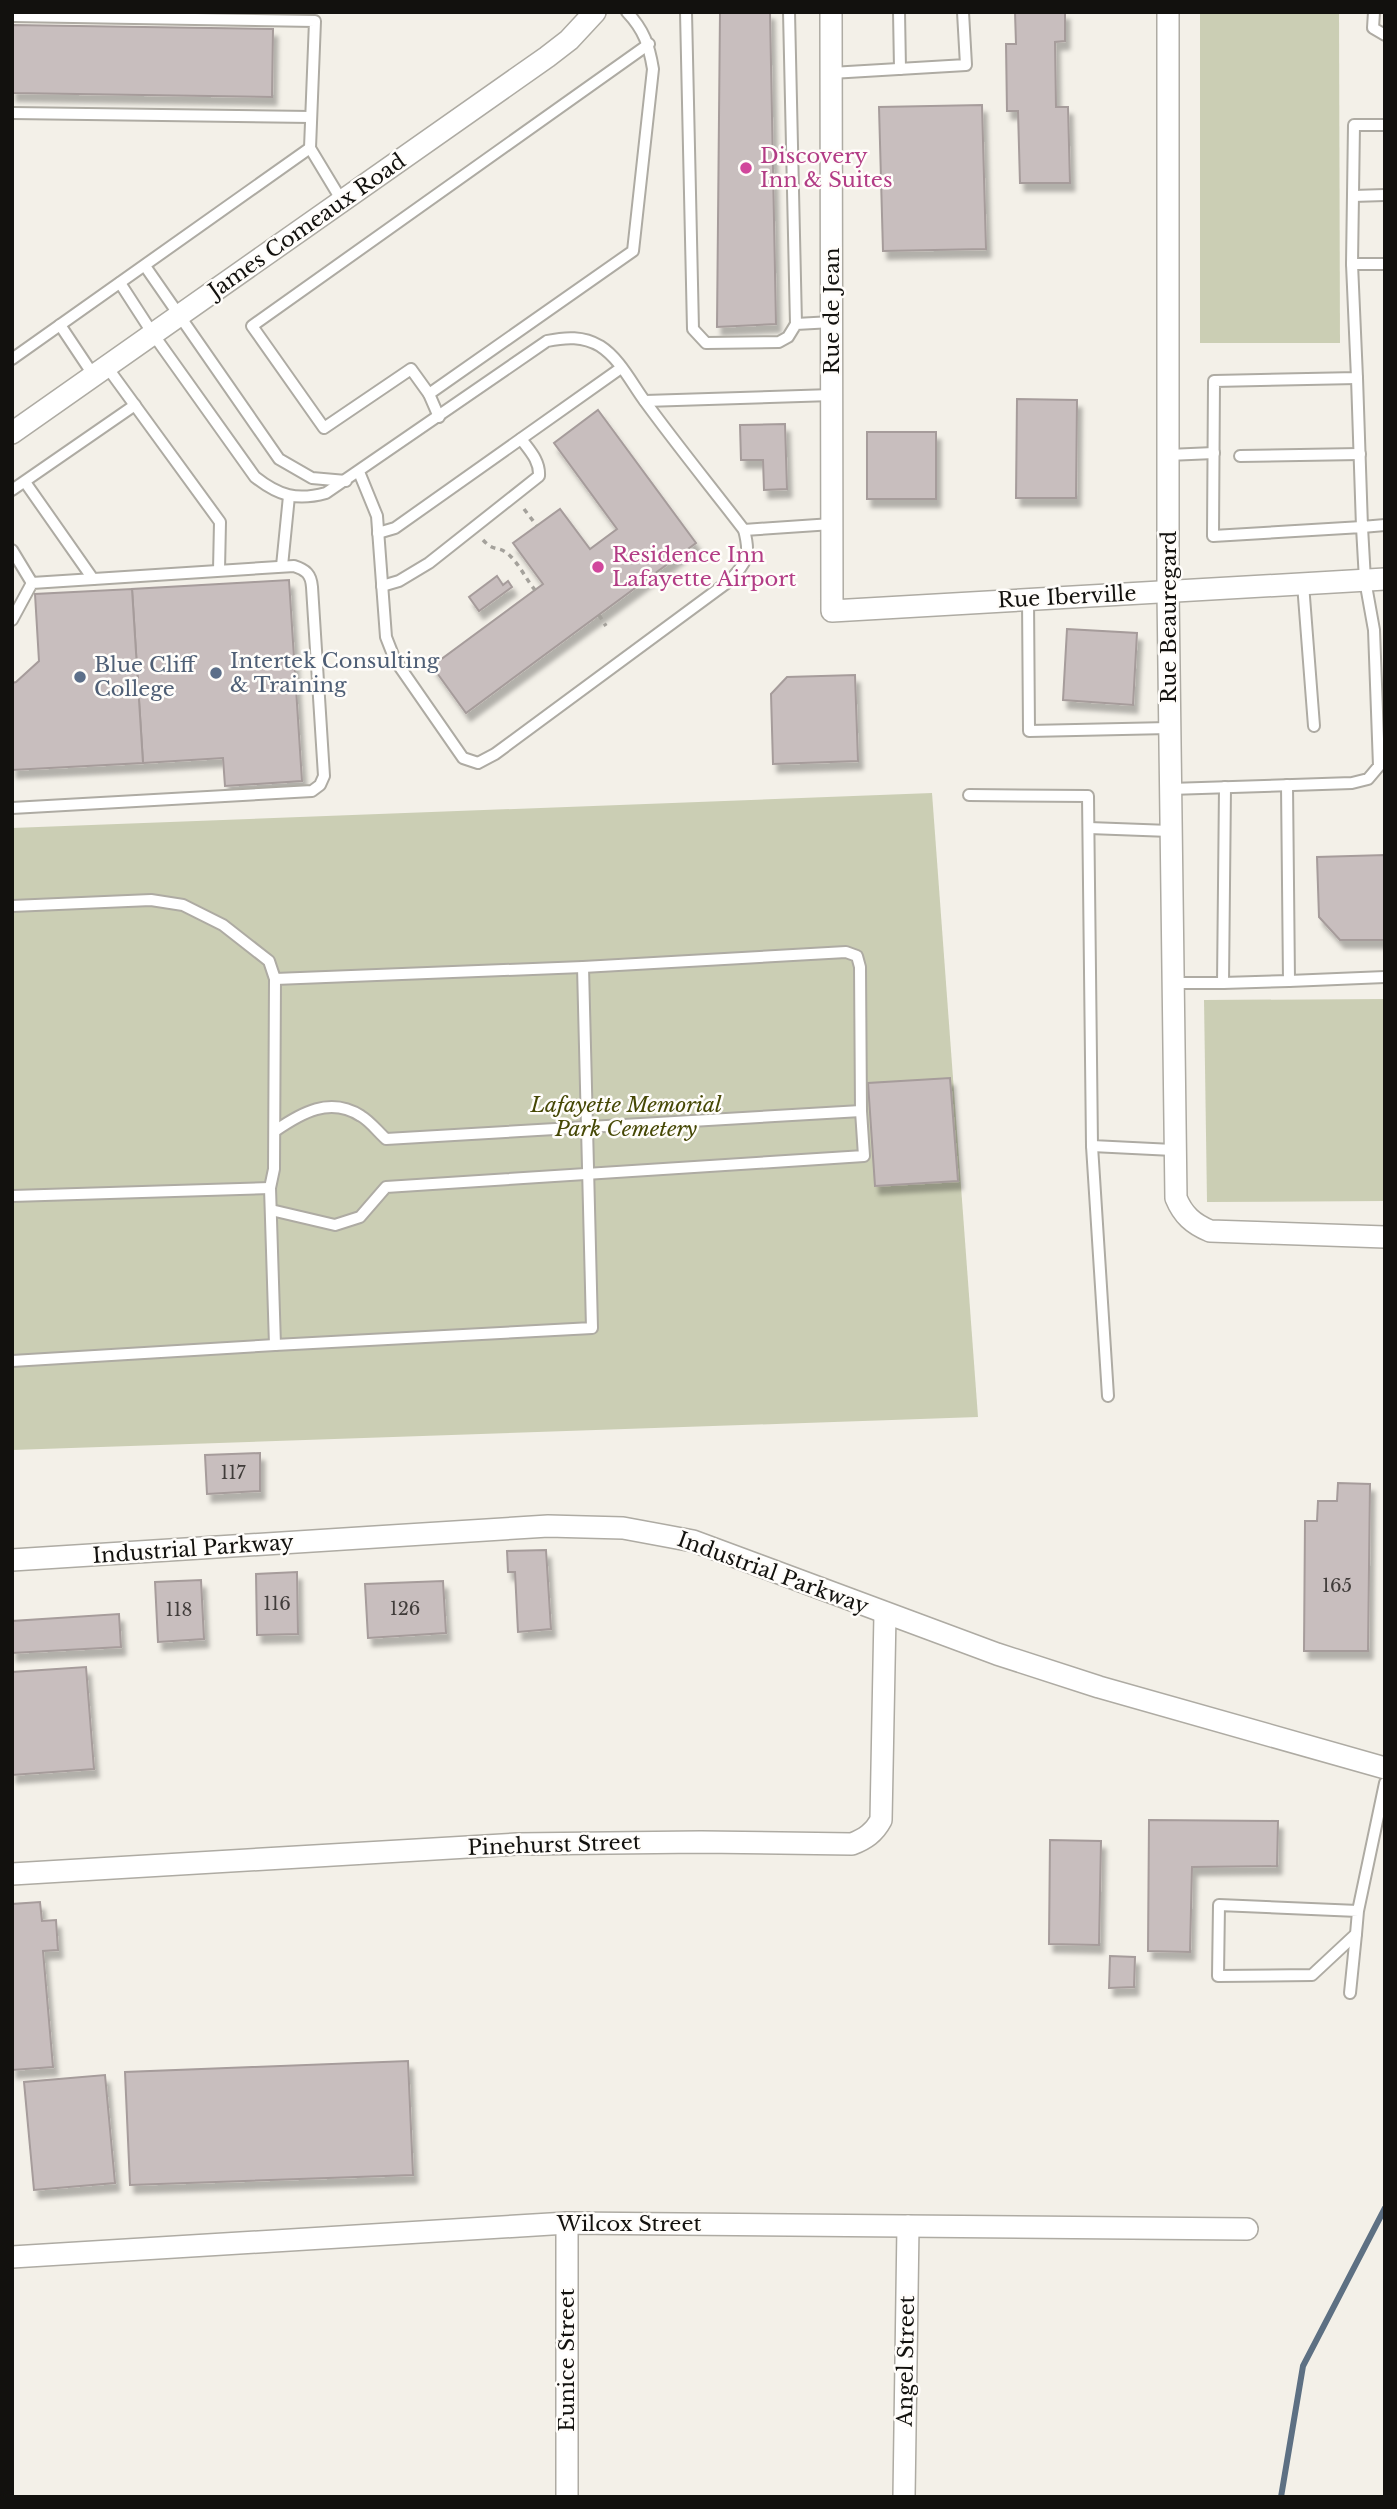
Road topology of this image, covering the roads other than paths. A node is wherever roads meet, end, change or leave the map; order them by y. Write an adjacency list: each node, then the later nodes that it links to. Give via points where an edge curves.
1 (595, 12): 21 (street, James Comeaux Road, via 547,57)
2 (627, 12): 12 (lane)
3 (686, 12): 28 (lane, via 693,329 706,344 779,342)
4 (789, 12): 28 (lane)
5 (831, 12): 14 (street, Rue de Jean)
6 (899, 12): 13 (lane)
7 (963, 12): 13 (lane, via 966,65)
8 (1168, 12): 44 (street, Rue Beauregard)
9 (1374, 12): 11 (lane, via 1373,28)
10 (12, 16): 16 (lane, via 315,21)
11 (1385, 35)
12 (649, 44): 35 (lane, via 653,69 633,251); 35 (lane, via 251,326 324,428 411,369)
13 (900, 69): 14 (lane)
14 (831, 73): 27 (street, Rue de Jean)
15 (12, 113): 16 (lane)
16 (311, 117): 18 (lane)
17 (1385, 125): 20 (lane, via 1354,125)
18 (310, 148): 21 (lane); 24 (lane)
19 (1385, 195): 20 (lane)
20 (1353, 196): 22 (lane)
21 (342, 201): 26 (street, James Comeaux Road)
22 (1353, 264): 23 (lane); 34 (lane)
23 (1385, 264)
24 (145, 266): 25 (lane); 26 (lane)
25 (120, 283): 29 (lane); 30 (lane)
26 (179, 316): 30 (street, James Comeaux Road); 47 (lane, via 279,459 312,478)
27 (832, 322): 28 (lane); 36 (street, Rue de Jean)
28 (796, 324)
29 (60, 325): 31 (lane); 33 (lane)
30 (153, 334): 33 (street, James Comeaux Road); 50 (lane, via 255,477)
31 (12, 359)
32 (621, 368): 37 (lane); 39 (lane, via 600,346 582,338 547,341); 41 (lane)
33 (100, 371): 38 (lane); 40 (street, James Comeaux Road)
34 (1357, 378): 42 (lane, via 1214,381); 43 (lane)
35 (429, 394): 39 (lane)
36 (832, 395): 37 (lane); 51 (street, Rue de Jean)
37 (645, 401): 54 (lane)
38 (135, 405): 48 (lane); 58 (lane, via 220,523)
39 (439, 417): 46 (lane)
40 (12, 433)
41 (521, 439): 55 (lane, via 396,528); 63 (lane, via 535,457 539,476 429,563)
42 (1214, 453): 44 (lane); 53 (lane, via 1213,537)
43 (1360, 454): 45 (lane); 53 (lane)
44 (1168, 455): 64 (street, Rue Beauregard)
45 (1240, 456)
46 (359, 472): 47 (lane); 55 (lane, via 377,516)
47 (346, 481): 50 (lane, via 309,498)
48 (25, 482): 49 (lane); 59 (lane)
49 (12, 490)
50 (289, 496): 57 (lane)
51 (832, 524): 54 (lane); 66 (street, Rue de Jean)
52 (1385, 525): 53 (lane)
53 (1362, 527): 60 (lane)
54 (744, 530): 63 (lane, via 749,549 743,567 729,582 478,763 463,758 395,660 386,637)
55 (378, 533): 63 (lane)
56 (12, 550): 61 (lane)
57 (282, 566): 58 (lane); 76 (lane, via 305,570 311,578 324,776 320,785 312,791)
58 (219, 570): 59 (lane)
59 (93, 579): 61 (lane)
60 (1375, 579): 62 (street, Rue Iberville); 68 (lane)
61 (32, 583): 67 (lane)
62 (1303, 584): 64 (street, Rue Iberville); 70 (lane)
63 (382, 586)
64 (1168, 591): 65 (street, Rue Iberville); 71 (street, Rue Beauregard)
65 (1028, 599): 66 (street, Rue Iberville); 71 (lane, via 1029,731)
66 (832, 611)
67 (12, 621)
68 (1379, 630): 69 (lane)
69 (1380, 691): 72 (lane, via 1378,766 1368,779)
70 (1314, 726)
71 (1169, 728): 74 (street, Rue Beauregard)
72 (1287, 785): 73 (lane); 83 (lane)
73 (1225, 787): 74 (lane); 85 (lane)
74 (1170, 789): 78 (street, Rue Beauregard)
75 (969, 795): 77 (lane, via 1088,796)
76 (12, 808)
77 (1089, 828): 78 (lane); 89 (lane)
78 (1171, 831): 84 (street, Rue Beauregard)
79 (12, 906): 82 (lane, via 151,900 183,905 223,925 270,961)
80 (583, 967): 82 (lane); 86 (lane, via 846,952 857,956); 87 (lane)
81 (1385, 977): 83 (lane)
82 (275, 979): 88 (lane)
83 (1289, 981): 85 (lane)
84 (1172, 983): 85 (lane); 90 (street, Rue Beauregard)
85 (1223, 983)
86 (861, 1111): 87 (lane); 91 (lane, via 864,1156)
87 (587, 1127): 88 (lane, via 386,1139 361,1116 333,1106 299,1114); 91 (lane)
88 (275, 1131): 92 (lane)
89 (1092, 1146): 90 (lane); 98 (lane)
90 (1173, 1150): 95 (street, Rue Beauregard, via 1176,1198 1197,1226 1222,1233)
91 (588, 1173): 94 (lane, via 386,1187 360,1217 335,1225); 96 (lane, via 592,1328)
92 (270, 1188): 93 (lane); 94 (lane)
93 (12, 1196)
94 (271, 1210): 96 (lane)
95 (1385, 1237)
96 (275, 1345): 97 (lane)
97 (12, 1361)
98 (1108, 1396)
99 (12, 1560): 100 (street, Industrial Parkway, via 548,1526 623,1528 694,1541)
100 (885, 1614): 101 (street, Industrial Parkway, via 1099,1687); 104 (street, Pinehurst Street, via 881,1820 864,1840 852,1844 517,1844)
101 (1385, 1768)
102 (1385, 1783): 103 (lane)
103 (1381, 1818): 105 (lane)
104 (12, 1874)
105 (1358, 1911): 106 (lane); 106 (lane, via 1219,1905 1218,1976 1312,1975)
106 (1356, 1934): 107 (lane)
107 (1350, 1993)
108 (567, 2223): 109 (street, Wilcox Street); 111 (street, Wilcox Street); 112 (street, Eunice Street)
109 (908, 2226): 110 (street, Wilcox Street); 113 (street, Angel Street)
110 (1247, 2229)
111 (12, 2257)
112 (567, 2497)
113 (904, 2497)

